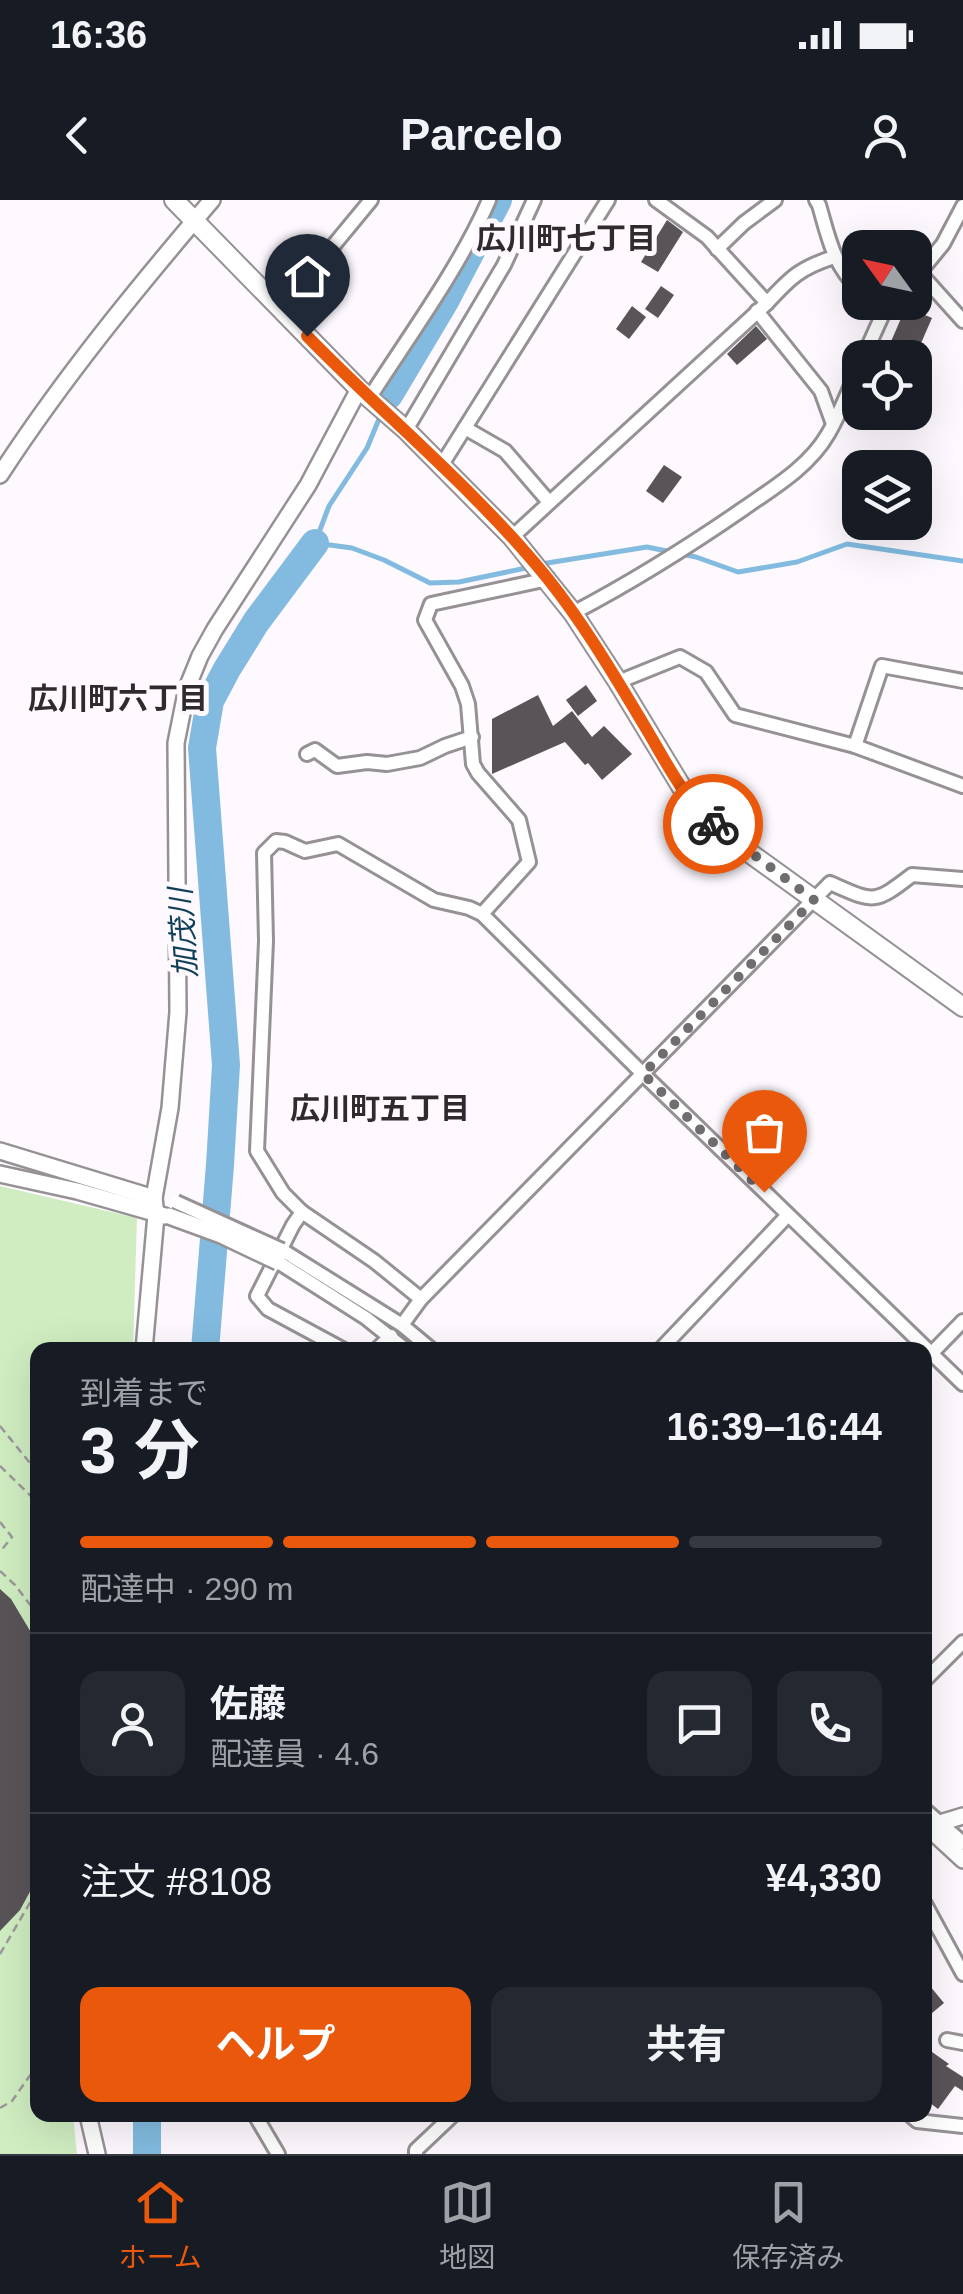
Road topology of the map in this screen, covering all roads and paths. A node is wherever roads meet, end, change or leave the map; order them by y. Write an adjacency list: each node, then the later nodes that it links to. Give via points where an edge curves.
1 (174, 200): 11 (main road)
2 (212, 200): 11 (street)
3 (371, 200): 18 (street)
4 (489, 200): 20 (street)
5 (534, 200): 24 (street, via 504,265)
6 (608, 200): 23 (street)
7 (656, 200): 12 (street)
8 (775, 200): 12 (street)
9 (816, 200): 13 (street)
10 (963, 206): 14 (street)
11 (194, 221): 18 (main road); 26 (street)
12 (718, 249): 17 (street)
13 (834, 257): 15 (street); 17 (street, via 808,265)
14 (932, 258)
15 (842, 268)
16 (932, 290): 19 (street)
17 (762, 307): 22 (street, via 821,391); 27 (street)
18 (281, 309): 20 (main road)
19 (963, 322)
20 (367, 396): 24 (main road); 44 (street, via 186,688 176,744 178,1012)
21 (842, 403): 22 (street)
22 (832, 424): 30 (street, via 788,478 667,560)
23 (465, 428): 25 (street); 27 (street, via 505,451)
24 (406, 430): 25 (main road)
25 (441, 466): 28 (main road)
26 (0, 475)
27 (549, 502): 28 (street)
28 (512, 537): 29 (main road)
29 (548, 579): 30 (main road); 33 (street, via 431,604 425,620 462,686)
30 (573, 613): 32 (main road)
31 (963, 681): 34 (street, via 882,666)
32 (618, 682): 34 (street, via 680,657 706,672 736,715); 38 (main road, via 700,812)
33 (472, 737): 35 (street, via 387,764 338,766 315,750); 39 (street, via 473,764 518,820 529,862)
34 (855, 746): 36 (street)
35 (307, 754)
36 (963, 786)
37 (963, 879): 38 (street, via 912,876 869,898 830,882)
38 (814, 900): 40 (main road); 41 (street)
39 (482, 914): 41 (street); 45 (street, via 434,900 338,844 312,852 276,841 264,853 257,1150)
40 (963, 1007)
41 (643, 1074): 46 (street); 48 (street)
42 (0, 1150): 44 (street)
43 (0, 1174): 44 (street)
44 (164, 1208): 47 (street, bridge); 52 (street)
45 (302, 1212): 48 (street); 53 (street, via 257,1296)
46 (788, 1215): 57 (street); 58 (street)
47 (280, 1256): 50 (street); 51 (street)
48 (421, 1299): 50 (street)
49 (963, 1321): 59 (street)
50 (402, 1324): 56 (street)
51 (391, 1336): 54 (street); 55 (street)
52 (145, 1342)
53 (330, 1342)
54 (385, 1342)
55 (397, 1342)
56 (423, 1342)
57 (668, 1342)
58 (913, 1342)
59 (932, 1353)
60 (932, 1360): 61 (street)
61 (963, 1384)
62 (0, 1426): 63 (path)
63 (30, 1462)
64 (0, 1466): 65 (path)
65 (30, 1494)
66 (0, 1522): 67 (path, via 12,1537)
67 (0, 1552)
68 (0, 1572): 69 (path)
69 (30, 1605)
70 (963, 1642): 71 (street)
71 (932, 1673)
72 (963, 1816): 73 (street)
73 (932, 1826)
74 (932, 1828): 76 (street)
75 (932, 1829): 77 (street)
76 (963, 1843)
77 (963, 1860)
78 (30, 1903): 80 (path)
79 (932, 1917): 81 (street)
80 (0, 1954)
81 (963, 1974)
82 (947, 2040): 83 (street)
83 (963, 2043)
84 (30, 2075): 85 (path)
85 (0, 2108)
86 (90, 2122): 91 (street)
87 (259, 2122): 92 (street)
88 (446, 2122): 93 (street)
89 (932, 2122): 90 (street)
90 (963, 2126)
91 (97, 2154)
92 (278, 2154)
93 (416, 2154)

